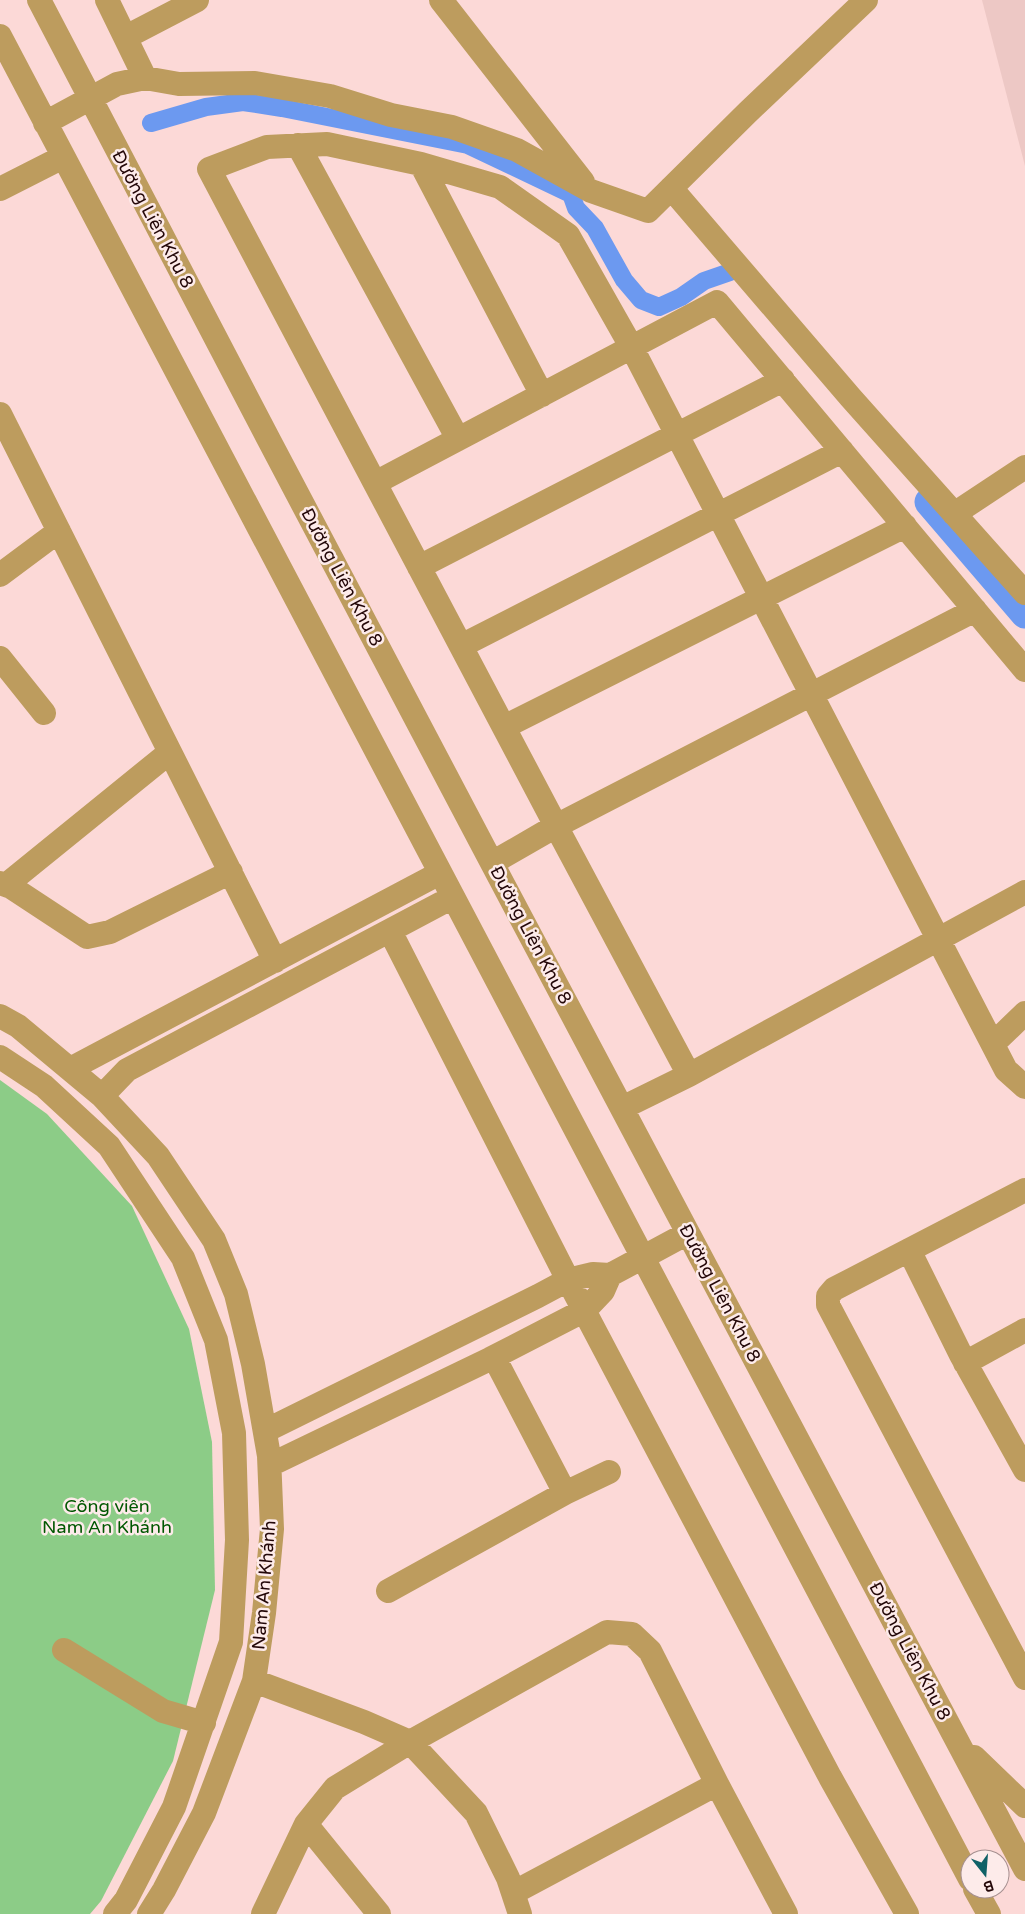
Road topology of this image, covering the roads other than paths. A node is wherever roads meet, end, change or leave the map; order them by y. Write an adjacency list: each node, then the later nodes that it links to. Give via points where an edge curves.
1 (39, 0): 9 (street, Đường Liên Khu 8)
2 (107, 0): 7 (street)
3 (197, 0): 7 (street)
4 (442, 0): 16 (street)
5 (866, 0): 15 (street)
6 (0, 36): 10 (street)
7 (126, 37): 8 (street)
8 (145, 78): 9 (street, via 116,84); 16 (street, via 179,84 255,83 330,96 391,115 452,127 518,150)
9 (90, 98): 10 (street); 43 (street, Đường Liên Khu 8)
10 (45, 123): 12 (street)
11 (298, 145): 13 (street, via 327,144); 22 (street); 25 (street, via 267,146 209,169)
12 (63, 157): 14 (street); 45 (street)
13 (420, 164): 17 (street, via 500,188 568,235); 19 (street)
14 (2, 184)
15 (671, 188): 16 (street, via 648,211); 27 (street)
16 (591, 191)
17 (632, 348): 18 (street, via 717,302); 19 (street); 21 (street)
18 (783, 380): 21 (street); 23 (street)
19 (542, 395): 22 (street)
20 (0, 414): 29 (street)
21 (677, 435): 26 (street); 30 (street)
22 (458, 440): 25 (street)
23 (842, 451): 26 (street); 28 (street)
24 (1025, 468): 27 (street)
25 (375, 483): 30 (street)
26 (718, 514): 33 (street); 35 (street)
27 (954, 514): 32 (street)
28 (905, 526): 33 (street); 34 (street)
29 (59, 531): 31 (street); 41 (street)
30 (419, 566): 35 (street)
31 (0, 575)
32 (1025, 593)
33 (761, 597): 38 (street); 40 (street)
34 (975, 610): 37 (street); 38 (street)
35 (461, 646): 40 (street)
36 (0, 658): 39 (street)
37 (1021, 661)
38 (812, 695): 42 (street); 50 (street)
39 (44, 713)
40 (504, 727): 42 (street)
41 (170, 752): 44 (street); 46 (street)
42 (556, 826): 43 (street); 59 (street)
43 (492, 863): 62 (street, Đường Liên Khu 8)
44 (231, 872): 46 (street, via 110,932 87,937); 51 (street)
45 (440, 873): 48 (street); 51 (street)
46 (3, 884)
47 (1025, 892): 50 (street)
48 (453, 897): 49 (street); 67 (street)
49 (390, 931): 55 (street); 70 (street)
50 (939, 940): 56 (street); 59 (street)
51 (276, 961): 52 (street)
52 (216, 992): 55 (street); 58 (street)
53 (1025, 1013): 56 (street)
54 (0, 1016): 58 (street, Nam An Khánh, via 18,1026)
55 (227, 1017): 61 (street, via 127,1070)
56 (993, 1044): 60 (street, via 1006,1070)
57 (0, 1057): 68 (street, Nam An Khánh, via 44,1086 109,1146)
58 (70, 1069): 61 (street, Nam An Khánh)
59 (689, 1075): 62 (street)
60 (1025, 1087)
61 (102, 1096): 65 (street, Nam An Khánh, via 158,1156)
62 (624, 1107): 64 (street, Đường Liên Khu 8)
63 (1025, 1190): 66 (street)
64 (688, 1233): 67 (street); 90 (street, Đường Liên Khu 8)
65 (214, 1240): 68 (street); 78 (street, Nam An Khánh, via 236,1294 254,1364)
66 (909, 1250): 75 (street); 86 (street, via 834,1289 828,1296 828,1305)
67 (643, 1257): 69 (street); 94 (street)
68 (183, 1258): 88 (street, Nam An Khánh, via 216,1340 234,1433 237,1540 230,1642)
69 (610, 1275): 70 (street, via 593,1274); 71 (street, via 603,1291)
70 (568, 1280): 71 (street); 74 (street)
71 (585, 1310): 73 (street); 103 (street, via 830,1777)
72 (1025, 1330): 75 (street)
73 (494, 1357): 76 (street); 83 (street)
74 (406, 1361): 76 (street); 77 (street)
75 (965, 1363): 81 (street)
76 (421, 1392): 79 (street)
77 (298, 1415): 78 (street); 79 (street)
78 (265, 1431): 80 (street, Nam An Khánh)
79 (312, 1445): 80 (street)
80 (270, 1465): 87 (street, Nam An Khánh, via 272,1529)
81 (1025, 1469)
82 (609, 1472): 83 (street)
83 (565, 1493): 84 (street)
84 (388, 1591)
85 (64, 1650): 88 (street, via 163,1711)
86 (1025, 1678)
87 (254, 1681): 89 (street); 99 (street, Nam An Khánh, via 204,1813)
88 (204, 1723): 98 (street, Nam An Khánh, via 174,1807 126,1900)
89 (410, 1742): 91 (street, via 607,1632 632,1634 650,1651); 93 (street, via 335,1788); 97 (street, via 476,1813)
90 (958, 1743): 92 (street); 95 (street, Đường Liên Khu 8)
91 (717, 1784): 97 (street); 102 (street)
92 (1025, 1806)
93 (306, 1824): 100 (street); 101 (street)
94 (960, 1860)
95 (1025, 1870)
96 (980, 1899): 104 (street)
97 (517, 1904)
98 (115, 1914)
99 (149, 1914)
100 (263, 1914)
101 (379, 1914)
102 (786, 1914)
103 (907, 1914)
104 (988, 1914)

